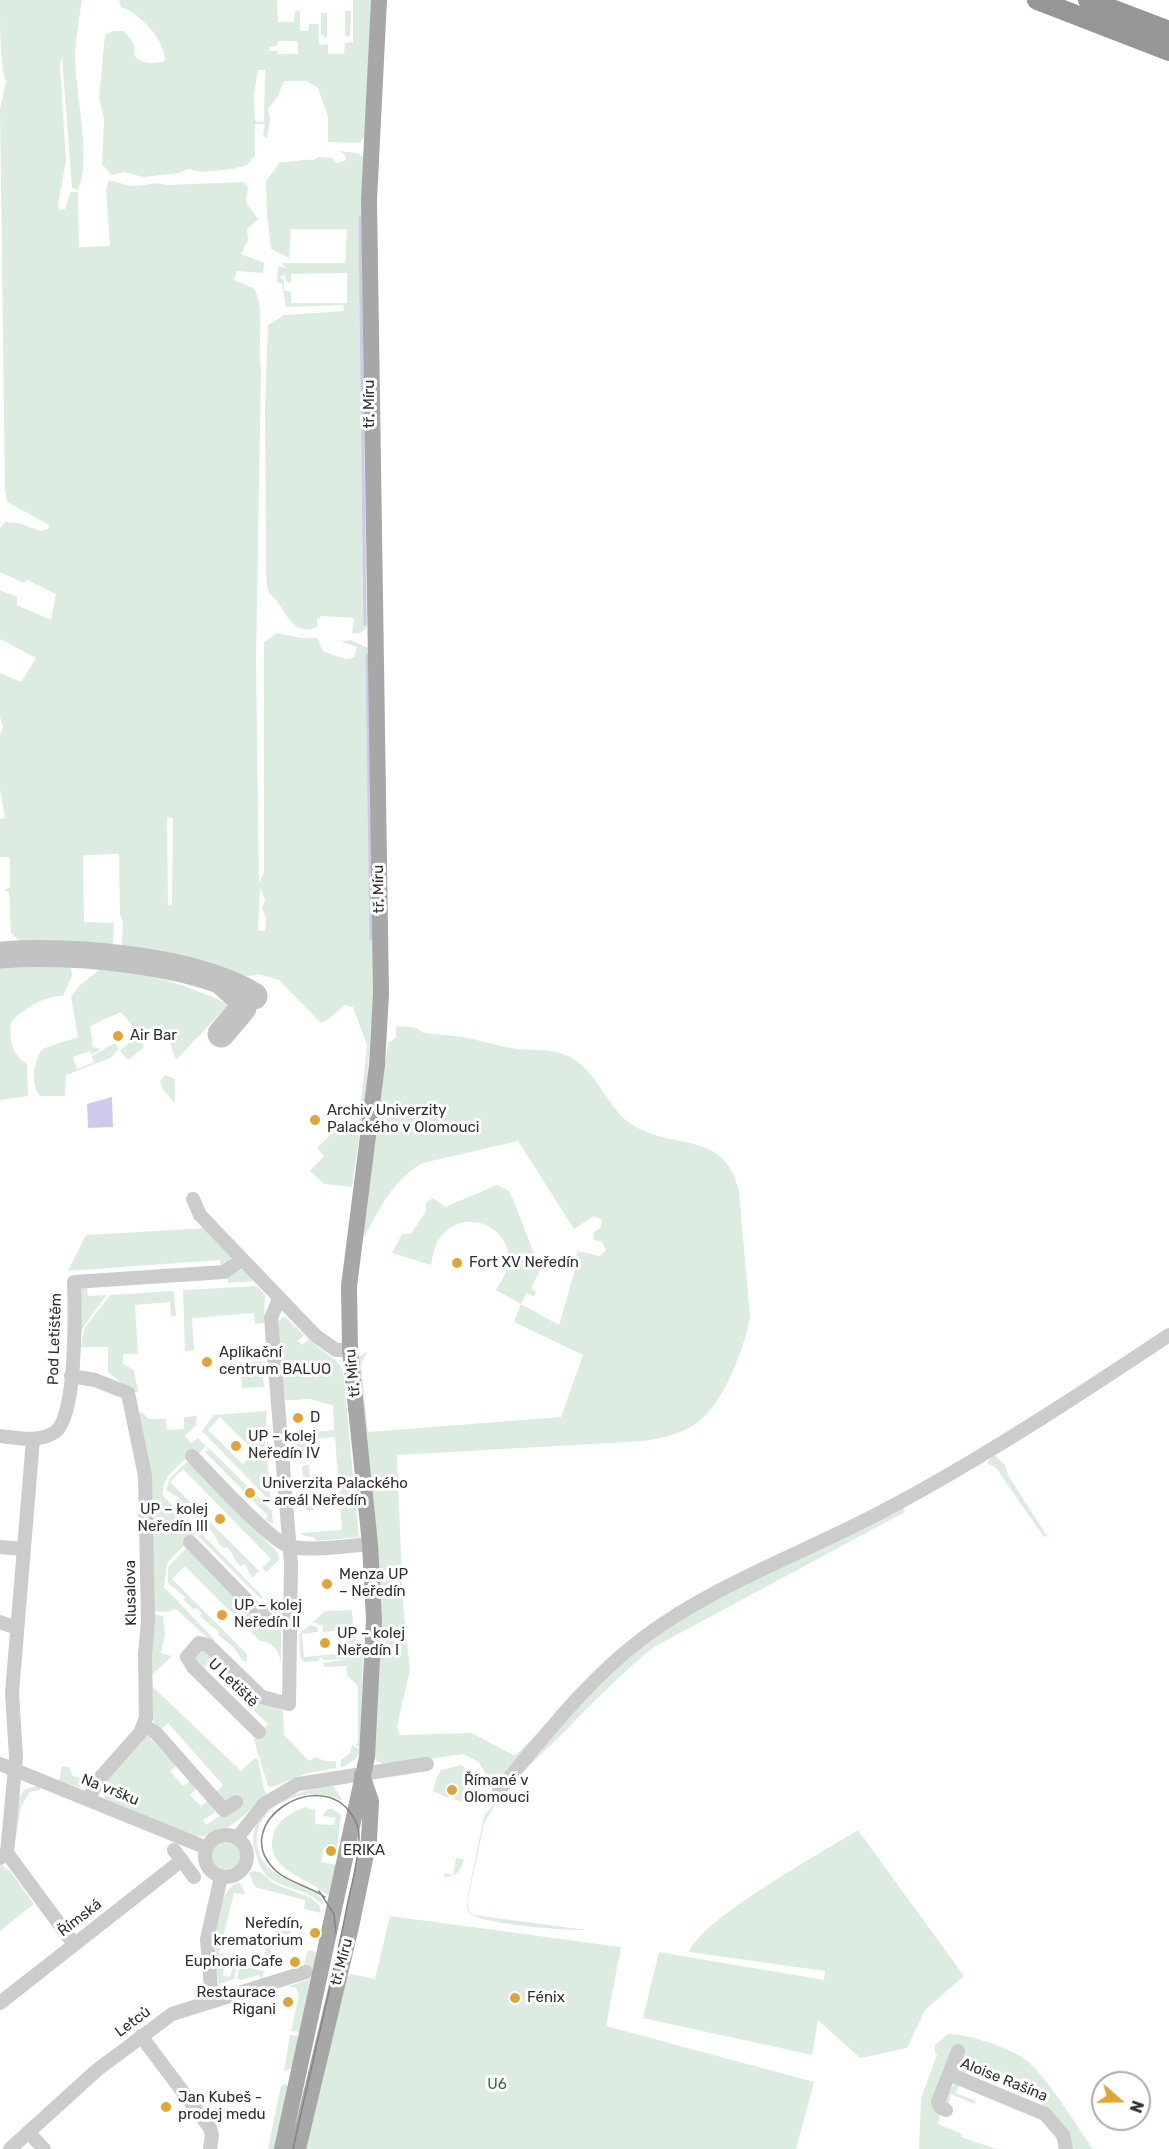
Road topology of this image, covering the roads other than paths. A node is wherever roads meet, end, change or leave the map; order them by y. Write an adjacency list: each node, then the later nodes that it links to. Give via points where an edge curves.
1 (379, 0): 10 (main road, tř. Míru, via 369,200 380,1003 370,1124 350,1276)
2 (1037, 0): 5 (highway)
3 (1088, 0): 4 (highway)
4 (1169, 31)
5 (1169, 51)
6 (193, 1199): 7 (street, via 200,1215)
7 (242, 1260): 8 (street); 11 (street, Pod Letištěm, via 224,1272 74,1282)
8 (279, 1299): 10 (street, via 331,1348); 18 (street, U Letiště, via 271,1318)
9 (1169, 1335): 29 (street, via 966,1465 657,1628 585,1691)
10 (350, 1350): 16 (main road, tř. Míru)
11 (71, 1376): 13 (street, Pod Letištěm, via 63,1424 54,1433); 23 (street, Klusalova, via 95,1380 130,1396 145,1481 148,1621)
12 (0, 1437): 13 (street)
13 (33, 1439): 19 (street)
14 (192, 1456): 18 (street, via 270,1534)
15 (190, 1542): 20 (street, via 257,1611)
16 (370, 1544): 18 (street); 28 (main road, tř. Míru, via 373,1662 368,1750)
17 (0, 1547): 19 (street)
18 (289, 1547): 20 (street, U Letiště)
19 (24, 1549): 22 (street)
20 (290, 1617): 24 (street, U Letiště, via 288,1704 262,1697 208,1645 199,1643 188,1657 193,1667)
21 (0, 1622): 22 (street)
22 (17, 1628): 27 (street, via 12,1693)
23 (144, 1725): 30 (street, via 97,1781); 31 (street, via 156,1733 224,1810)
24 (259, 1732)
25 (0, 1764): 27 (street, Na vršku)
26 (427, 1764): 28 (street)
27 (15, 1770): 30 (street, Na vršku); 34 (street)
28 (362, 1775): 32 (street, via 322,1778 290,1787 261,1807); 49 (main road, tř. Míru); 50 (main road, tř. Míru, via 371,1801 369,1840)
29 (499, 1790)
30 (88, 1799): 33 (street, Na vršku)
31 (236, 1802)
32 (237, 1838): 33 (street, via 218,1837); 35 (street, via 246,1850 245,1864 238,1873)
33 (207, 1848): 35 (street, via 207,1866)
34 (3, 1855): 37 (street)
35 (221, 1876): 39 (street, via 207,1939)
36 (194, 1877): 37 (street, Římská, via 178,1855)
37 (74, 1944): 40 (street, Římská)
38 (306, 1972): 39 (street, Letců)
39 (212, 2001): 41 (street, Letců, via 172,2014)
40 (0, 2003)
41 (141, 2036): 45 (street, Letců); 48 (street, via 210,2128)
42 (958, 2051): 43 (street)
43 (949, 2074): 44 (street, Aloise Rašína, via 938,2102); 51 (street, Aloise Rašína, via 1045,2114 1063,2135)
44 (946, 2110)
45 (28, 2132): 46 (street, Letců); 47 (street)
46 (10, 2149)
47 (44, 2149)
48 (210, 2149)
49 (282, 2149)
50 (298, 2149)
51 (1066, 2149)

